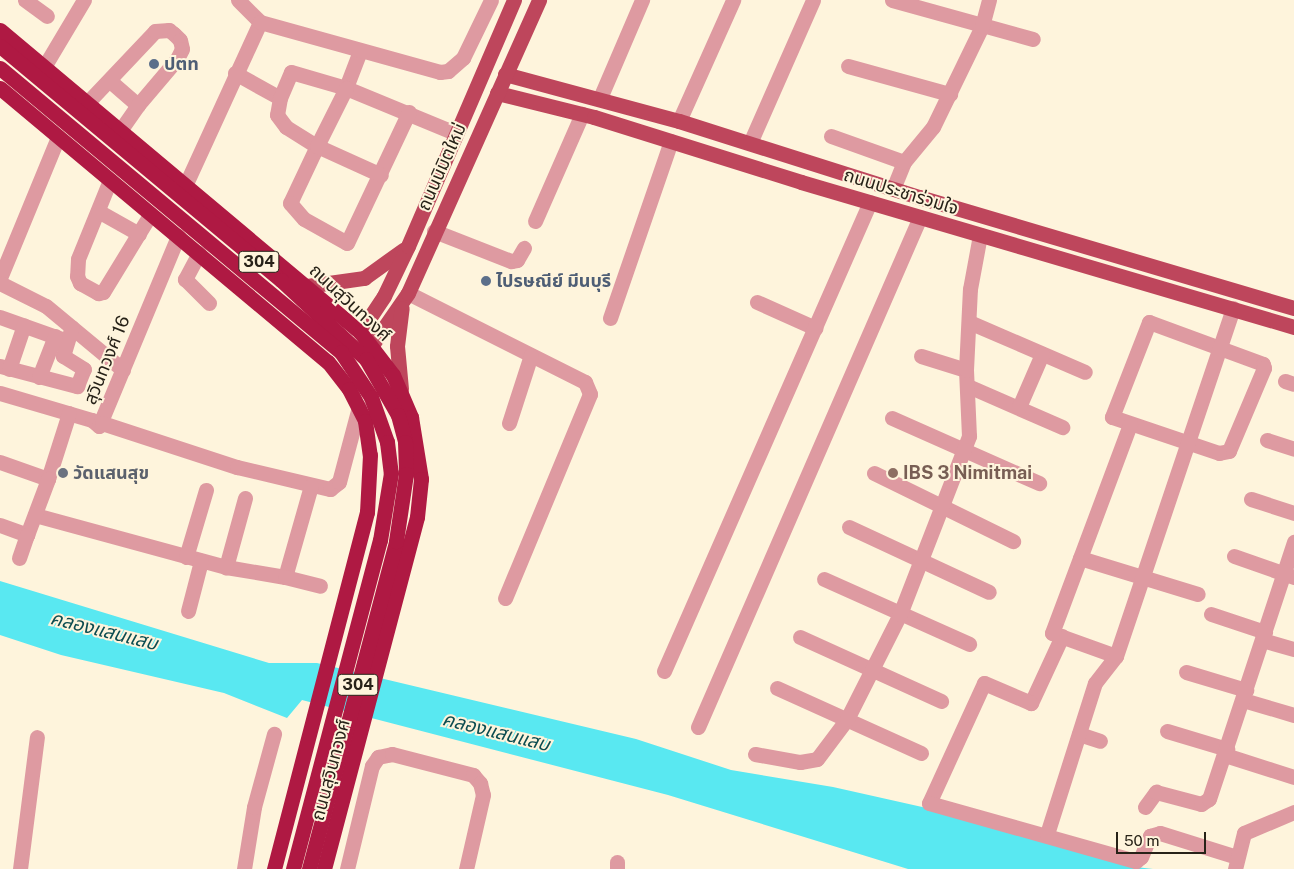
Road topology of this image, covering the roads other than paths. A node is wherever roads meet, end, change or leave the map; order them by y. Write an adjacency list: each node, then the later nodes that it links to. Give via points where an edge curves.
1 (25, 0): 12 (street)
2 (84, 0): 20 (street)
3 (238, 0): 13 (street)
4 (491, 0): 18 (street, via 463,58 448,71)
5 (514, 0): 37 (main road, ถนนนิมิตใหม่)
6 (539, 0): 22 (main road, ถนนนิมิตใหม่)
7 (642, 0): 30 (street)
8 (733, 0): 35 (street)
9 (813, 0): 41 (street)
10 (892, 0): 14 (street)
11 (989, 0): 14 (street)
12 (47, 16)
13 (268, 24): 18 (street); 23 (street)
14 (982, 26): 16 (street); 28 (street)
15 (0, 30): 20 (highway, ถนนสุวินทวงศ์ / 304)
16 (1033, 39)
17 (0, 46): 170 (highway, ถนนสุวินทวงศ์ / 304, bridge, via 338,331 366,359 398,415 405,442 406,474 396,541)
18 (360, 51): 26 (street)
19 (848, 66): 28 (street)
20 (44, 67): 32 (highway, ถนนสุวินทวงศ์ / 304)
21 (0, 68): 169 (highway, ถนนสุวินทวงศ์ / 304, bridge, via 312,326 357,373 381,420 391,473 380,540)
22 (505, 74): 27 (main road, ถนนนิมิตใหม่); 30 (main road, ถนนประชาร่วมใจ)
23 (239, 75): 29 (street); 47 (street)
24 (110, 81): 31 (street); 31 (street, via 155,31 169,30 174,34 182,49 177,59); 32 (street)
25 (0, 88): 39 (highway, ถนนสุวินทวงศ์ / 304)
26 (346, 88): 29 (street, via 291,72); 33 (street); 42 (street)
27 (496, 93): 34 (main road, ถนนประชาร่วมใจ); 54 (main road, ถนนนิมิตใหม่)
28 (950, 94): 44 (street, via 934,127)
29 (280, 98): 42 (street, via 276,107 286,127)
30 (600, 98): 34 (main road); 35 (main road, ถนนประชาร่วมใจ)
31 (138, 105): 36 (street)
32 (93, 108): 36 (highway, ถนนสุวินทวงศ์ / 304); 43 (highway, via 99,136 87,147)
33 (409, 112): 37 (street); 45 (street)
34 (588, 116): 40 (main road, ถนนประชาร่วมใจ); 53 (street)
35 (679, 121): 41 (main road, ถนนประชาร่วมใจ)
36 (120, 131): 47 (highway, ถนนสุวินทวงศ์ / 304)
37 (455, 133): 58 (main road, ถนนนิมิตใหม่)
38 (831, 136): 44 (street)
39 (58, 137): 43 (highway, ถนนสุวินทวงศ์ / 304); 61 (street)
40 (671, 141): 49 (main road, ถนนประชาร่วมใจ); 70 (street)
41 (750, 143): 48 (main road, ถนนประชาร่วมใจ)
42 (317, 146): 45 (street); 45 (street, via 290,203 304,219 340,240 347,243)
43 (72, 149): 46 (highway, ถนนสุวินทวงศ์ / 304)
44 (904, 162): 48 (street)
45 (381, 175)
46 (110, 180): 50 (street); 51 (highway, ถนนสุวินทวงศ์ / 304)
47 (185, 186): 63 (highway, ถนนสุวินทวงศ์ / 304)
48 (894, 189): 68 (main road, ถนนประชาร่วมใจ)
49 (870, 202): 52 (main road, ถนนประชาร่วมใจ); 74 (street)
50 (98, 210): 55 (street); 55 (street, via 76,268 80,282 98,293 107,288)
51 (150, 215): 55 (street); 57 (highway, ถนนสุวินทวงศ์ / 304)
52 (920, 217): 56 (main road, ถนนประชาร่วมใจ); 152 (street)
53 (535, 221)
54 (434, 231): 59 (street, via 511,261 517,260); 64 (main road, ถนนนิมิตใหม่)
55 (139, 234)
56 (980, 235): 67 (main road, ถนนประชาร่วมใจ); 71 (street, via 970,289)
57 (178, 236): 60 (highway, ถนนสุวินทวงศ์ / 304); 84 (street, สุวินทวงศ์ 16)
58 (408, 246): 63 (main road, via 364,278); 75 (main road, ถนนนิมิตใหม่, via 384,296)
59 (524, 248)
60 (198, 253): 66 (street, via 186,279); 82 (highway, ถนนสุวินทวงศ์ / 304)
61 (0, 278)
62 (0, 283): 76 (street, via 38,300)
63 (307, 286): 75 (highway, ถนนสุวินทวงศ์ / 304)
64 (406, 298): 77 (main road, ถนนนิมิตใหม่); 80 (street); 91 (main road, via 397,346)
65 (757, 302): 74 (street)
66 (209, 303)
67 (1233, 308): 73 (main road, ถนนประชาร่วมใจ); 78 (street)
68 (1294, 308)
69 (0, 316): 72 (street)
70 (610, 318)
71 (968, 322): 79 (street); 85 (street)
72 (24, 325): 76 (street); 83 (street)
73 (1294, 327)
74 (815, 328): 144 (street)
75 (360, 332): 77 (highway, ถนนสุวินทวงศ์ / 304); 82 (highway)
76 (65, 335): 84 (street); 88 (street); 88 (street, via 63,356 84,369 79,384 74,387)
77 (372, 345): 87 (highway); 91 (highway, ถนนสุวินทวงศ์ / 304)
78 (1220, 350): 98 (street, via 1149,322 1112,416); 101 (street); 101 (street, via 1259,361 1264,368 1229,451 1219,453)
79 (1042, 354): 86 (street); 93 (street)
80 (531, 356): 96 (street); 134 (street, via 585,382 590,394)
81 (921, 356): 85 (street)
82 (328, 362): 87 (highway, ถนนสุวินทวงศ์ / 304)
83 (5, 367): 88 (street)
84 (123, 370): 97 (street, สุวินทวงศ์ 16)
85 (966, 370): 89 (street)
86 (1085, 372)
87 (340, 376): 92 (highway, ถนนสุวินทวงศ์ / 304)
88 (38, 377)
89 (968, 386): 93 (street); 102 (street, via 969,436)
90 (0, 393): 94 (street, สุวินทวงศ์ 16)
91 (402, 395): 171 (highway, ถนนสุวินทวงศ์ / 304, via 417,438 421,478 410,547)
92 (359, 407): 108 (street, via 339,482 330,489); 168 (highway, ถนนสุวินทวงศ์ / 304, via 369,437 367,512)
93 (1019, 408): 99 (street)
94 (69, 413): 97 (street, สุวินทวงศ์ 16, via 92,420 99,426); 106 (street)
95 (892, 418): 102 (street)
96 (509, 423)
97 (102, 424): 108 (street, via 237,467)
98 (1130, 424): 101 (street); 123 (street)
99 (1062, 427)
100 (1266, 440): 103 (street)
101 (1189, 441): 128 (street)
102 (964, 449): 107 (street); 112 (street)
103 (1294, 449)
104 (0, 462): 106 (street)
105 (874, 473): 112 (street)
106 (48, 479): 114 (street)
107 (1039, 484)
108 (311, 486): 129 (street)
109 (206, 490): 121 (street)
110 (245, 498): 126 (street)
111 (1251, 499): 113 (street)
112 (942, 507): 118 (street); 124 (street)
113 (1294, 513)
114 (35, 515): 117 (street); 121 (street)
115 (0, 525): 117 (street)
116 (849, 527): 124 (street)
117 (27, 535): 122 (street)
118 (1013, 541)
119 (1294, 542): 127 (street)
120 (1234, 556): 127 (street)
121 (186, 557): 125 (street)
122 (19, 558)
123 (1080, 558): 128 (street); 138 (street, via 1052,633)
124 (921, 559): 132 (street); 136 (street)
125 (201, 561): 126 (street); 135 (street)
126 (226, 567): 129 (street)
127 (1289, 575): 139 (street)
128 (1143, 576): 133 (street); 143 (street)
129 (285, 577): 131 (street)
130 (824, 579): 136 (street)
131 (320, 586)
132 (989, 592)
133 (1198, 594)
134 (505, 598)
135 (188, 611)
136 (900, 614): 141 (street); 145 (street)
137 (1211, 614): 139 (street)
138 (1062, 636): 143 (street); 164 (street, via 1031,703 984,682 929,803)
139 (1264, 636): 142 (street); 148 (street)
140 (800, 637): 145 (street)
141 (969, 644)
142 (1294, 649)
143 (1116, 656): 155 (street, via 1095,683)
144 (664, 671)
145 (873, 671): 149 (street); 151 (street)
146 (1186, 672): 148 (street)
147 (777, 688): 151 (street)
148 (1244, 695): 150 (street); 159 (street)
149 (941, 701)
150 (1294, 715)
151 (847, 719): 158 (street); 160 (street, via 818,759 800,762)
152 (698, 727)
153 (1167, 732): 159 (street)
154 (274, 734): 167 (street, via 254,807)
155 (1079, 734): 157 (street); 164 (street)
156 (37, 737): 166 (street)
157 (1100, 741)
158 (921, 752)
159 (1226, 752): 161 (street); 162 (street, via 1206,803 1156,792)
160 (756, 754)
161 (1294, 777)
162 (1145, 807)
163 (1294, 812): 165 (street, via 1244,832)
164 (1048, 834): 165 (street, via 1136,860 1141,857 1150,836 1160,833)
165 (1236, 863)
166 (20, 869)
167 (244, 869)
168 (274, 869)
169 (293, 869)
170 (309, 869)
171 (324, 869)
172 (347, 869): 173 (street, via 372,766 378,757 392,754 472,775 480,783 483,795)
173 (466, 869)

